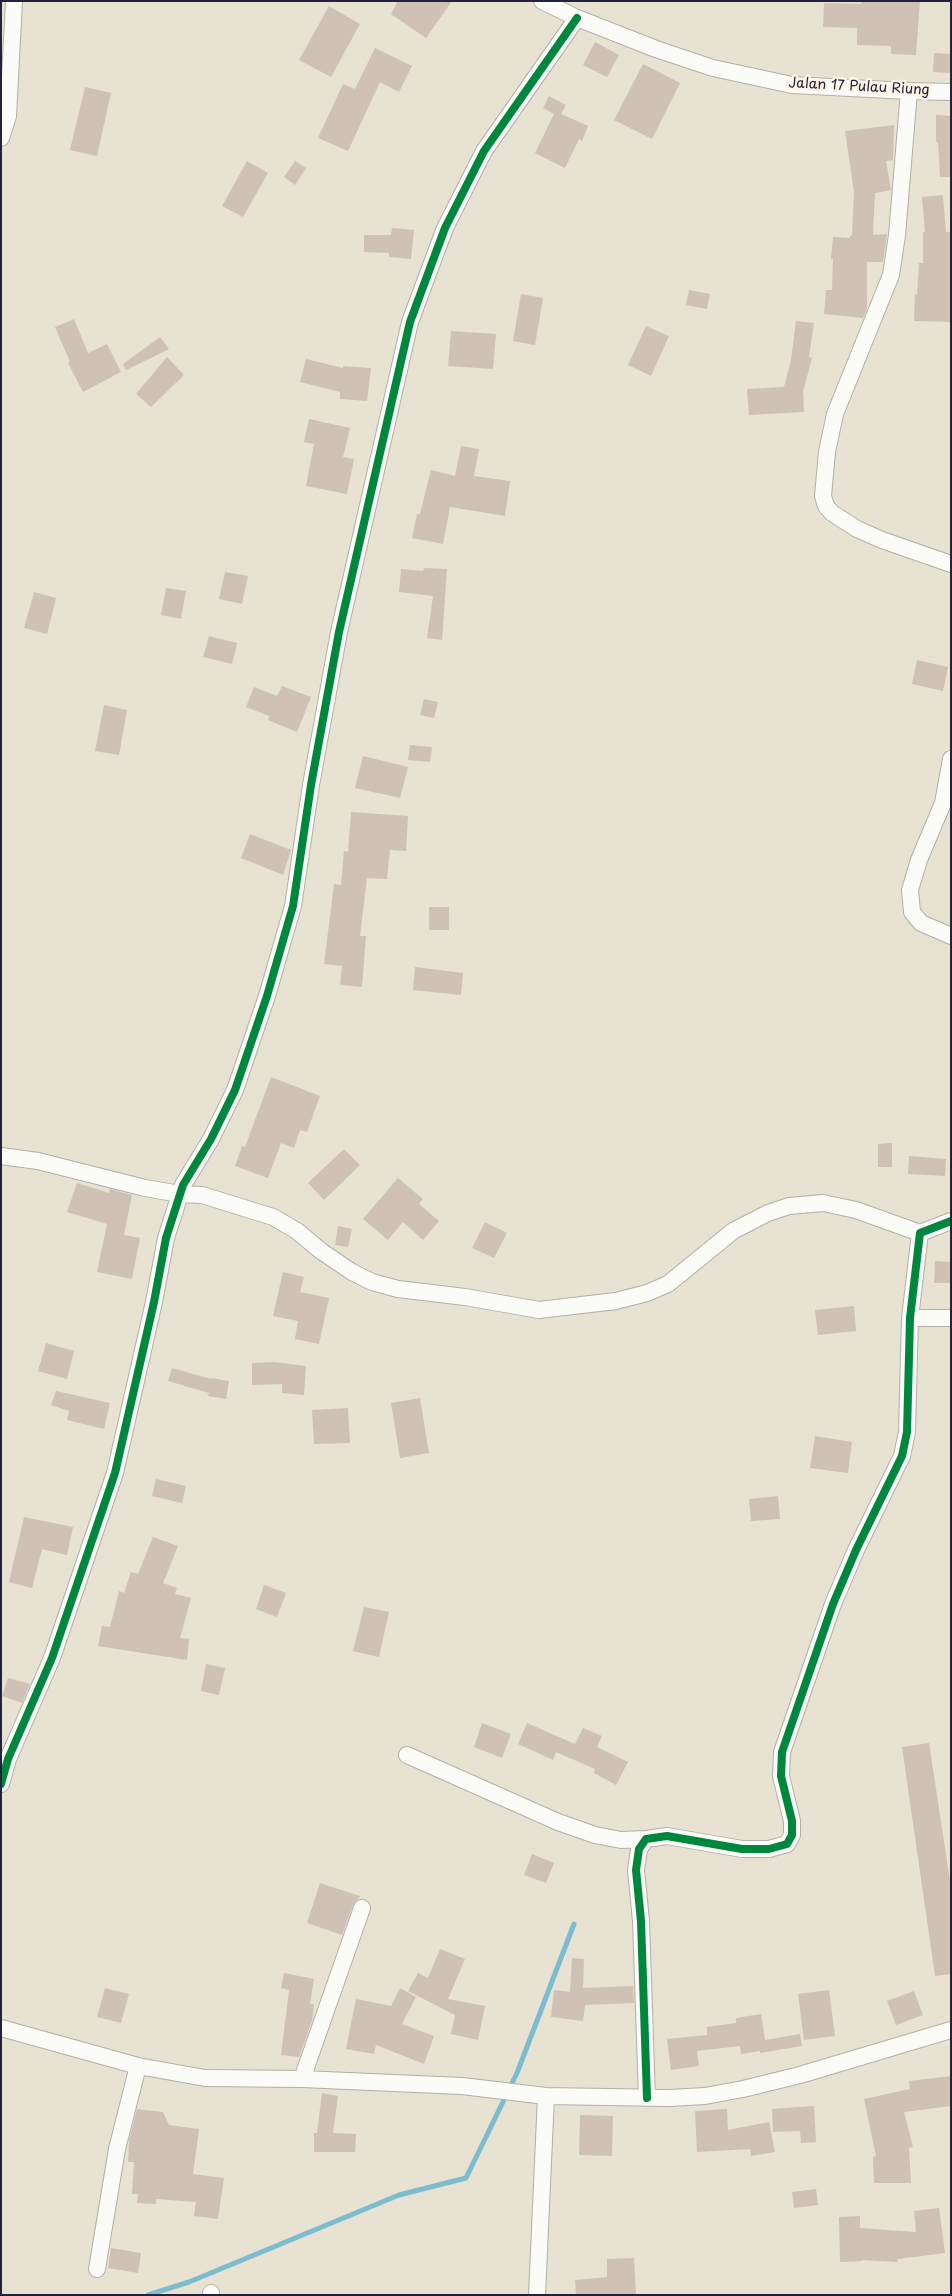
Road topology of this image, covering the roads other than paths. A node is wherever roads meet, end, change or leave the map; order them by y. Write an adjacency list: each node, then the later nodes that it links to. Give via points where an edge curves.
1 (14, 1): 6 (street, via 8,116)
2 (542, 1): 3 (street, Jalan 17 Pulau Riung)
3 (577, 18): 4 (street, Jalan 17 Pulau Riung, via 714,68 792,85); 11 (street, via 484,151 445,228 410,322 339,632 293,906 235,1090)
4 (909, 91): 5 (street, Jalan 17 Pulau Riung); 7 (street, via 891,275 835,414 823,496 832,513 858,529)
5 (951, 92)
6 (1, 138)
7 (951, 564)
8 (951, 759): 9 (street, via 943,803 910,890 912,912 921,923)
9 (951, 936)
10 (1, 1156): 11 (street, via 38,1161)
11 (180, 1194): 13 (street, via 202,1195 273,1217 297,1230 352,1272 372,1282 398,1289 539,1310 616,1301 647,1293 668,1284 733,1230 788,1206 823,1203 856,1210); 17 (street, via 166,1238 116,1474 56,1649 8,1759)
12 (951, 1221): 13 (street)
13 (920, 1233): 14 (street)
14 (910, 1318): 15 (street); 18 (street, via 907,1432 902,1456 837,1596 782,1752 781,1776 792,1821 792,1835 787,1844 742,1849 668,1836)
15 (951, 1318)
16 (407, 1755): 18 (street, via 558,1822 595,1835 621,1840)
17 (1, 1784)
18 (646, 1839): 25 (street, via 639,1849 636,1870 641,1921)
19 (362, 1908): 23 (street)
20 (1, 2028): 22 (street)
21 (951, 2030): 25 (street, via 743,2089 705,2096)
22 (138, 2066): 23 (street, via 205,2078); 26 (street, via 117,2149)
23 (302, 2079): 24 (street, via 462,2086)
24 (546, 2096): 25 (street); 27 (street)
25 (647, 2098)
26 (97, 2269)
27 (537, 2295)

